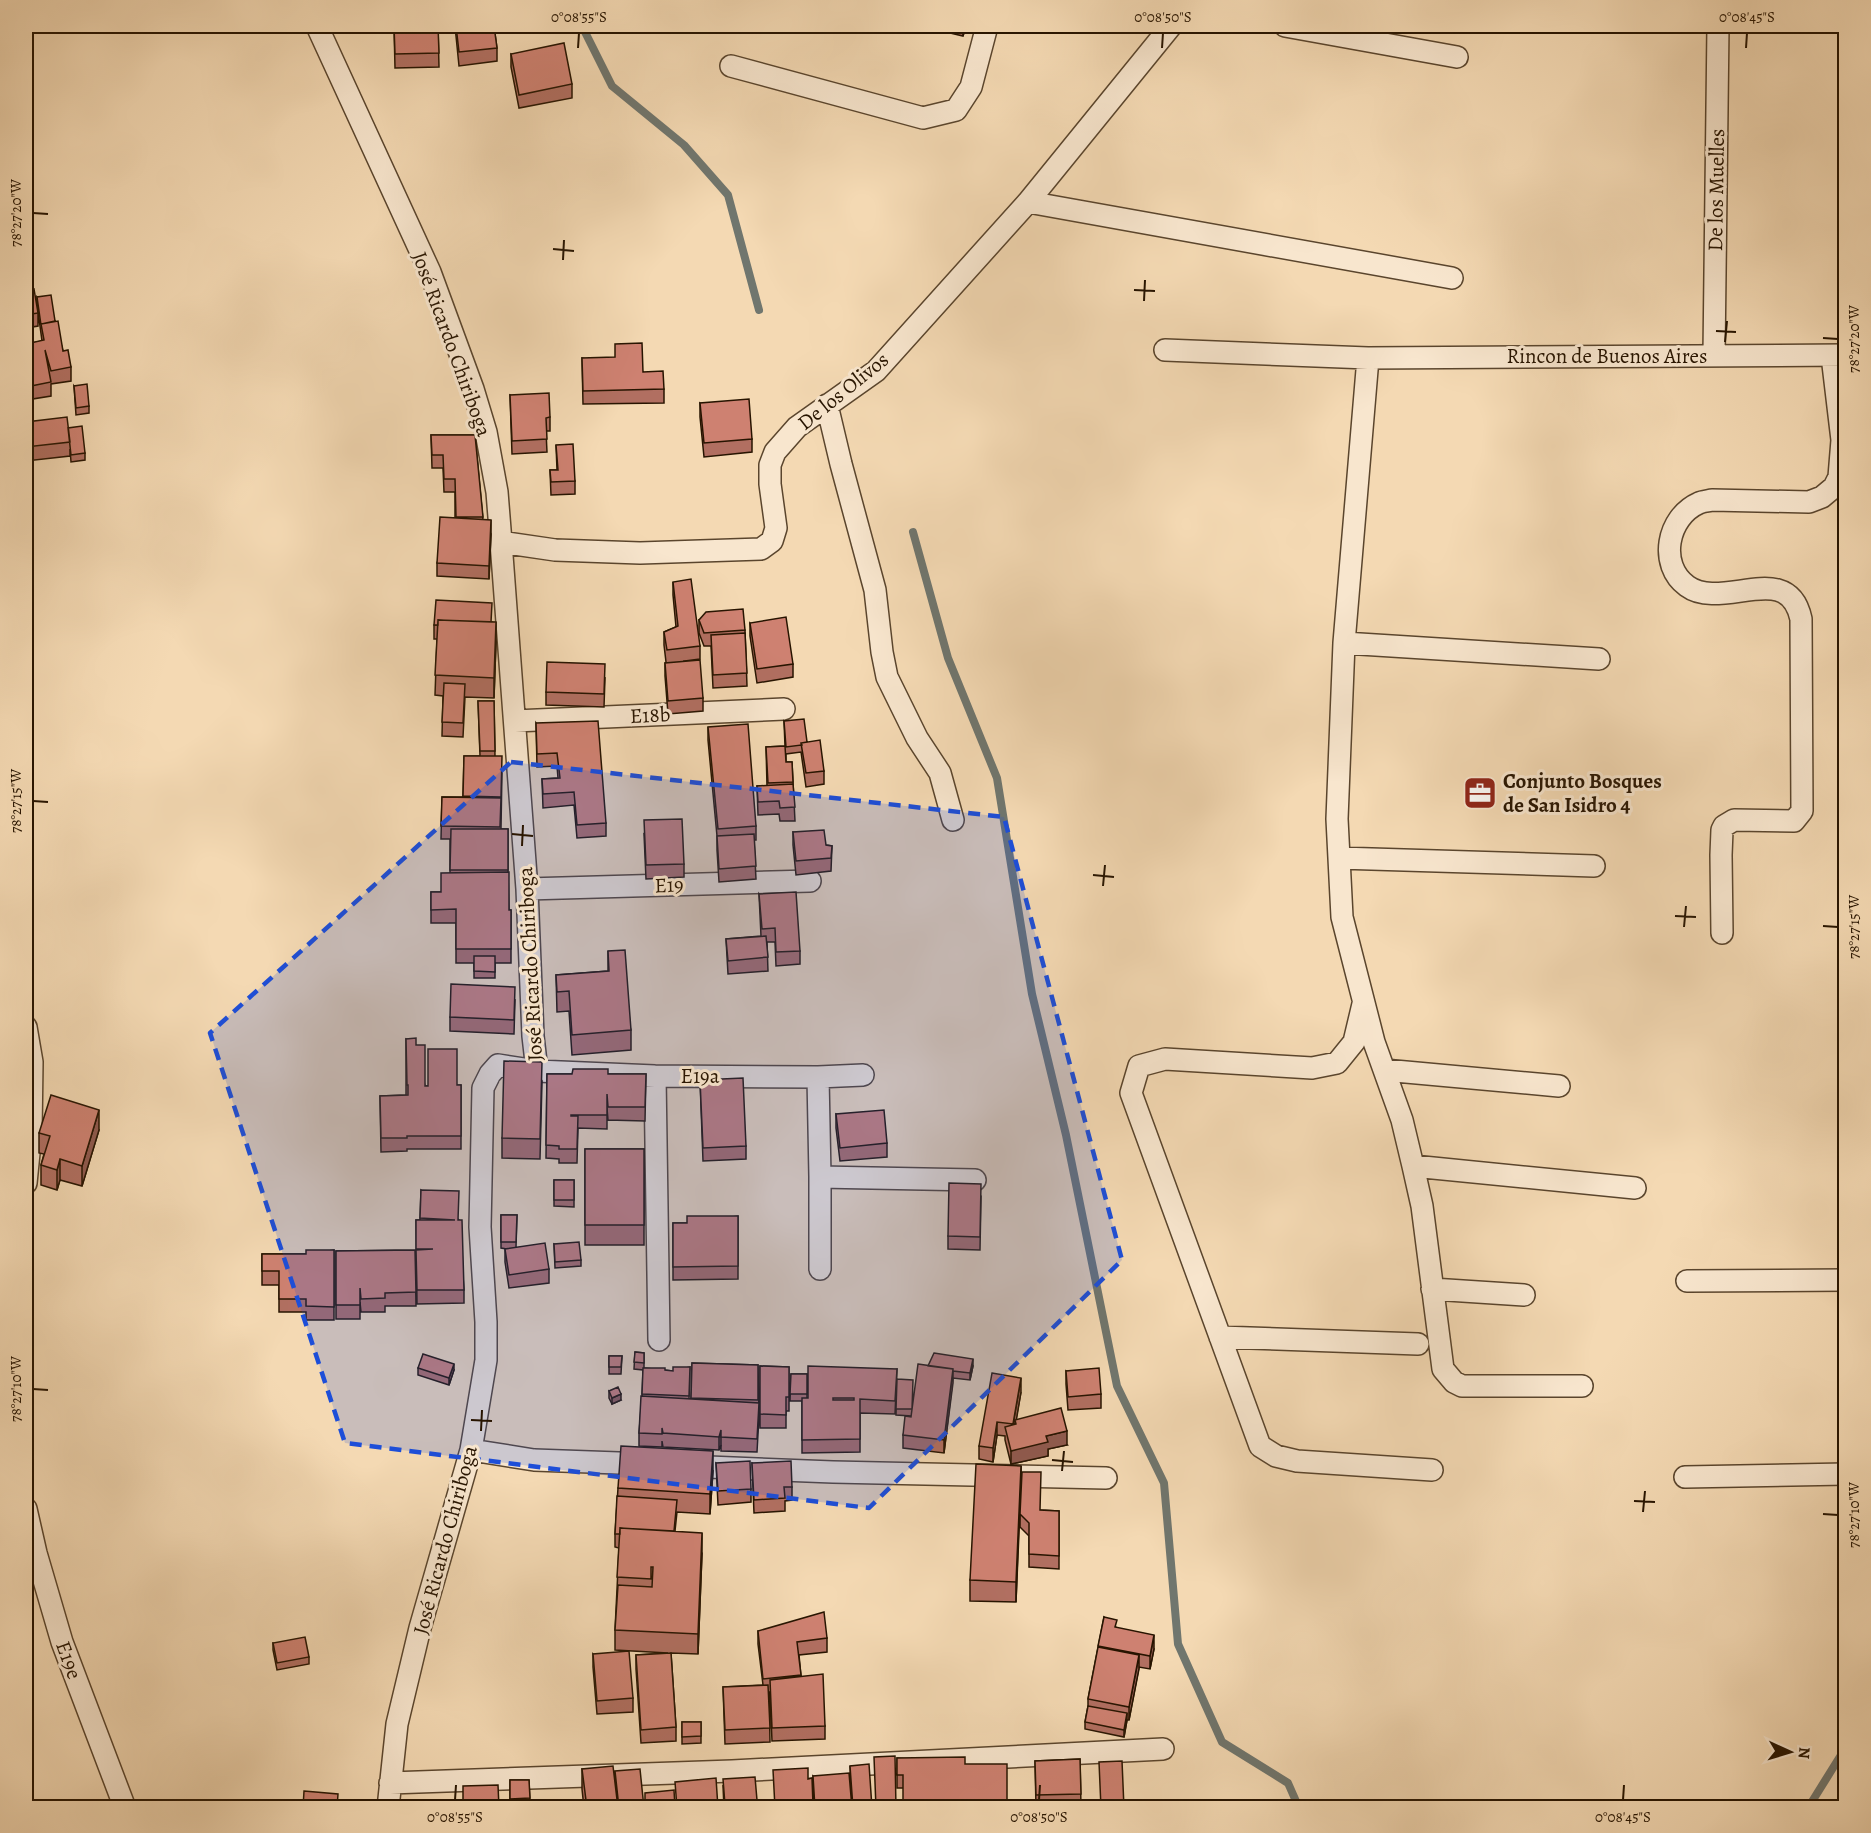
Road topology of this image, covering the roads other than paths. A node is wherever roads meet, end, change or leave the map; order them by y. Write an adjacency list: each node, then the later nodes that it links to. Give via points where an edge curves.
1 (317, 26): 15 (street, José Ricardo Chiriboga, via 430,272 473,389 497,492)
2 (987, 26): 7 (street, via 971,87 956,110 923,118)
3 (1172, 26): 8 (street, De los Olivos)
4 (1285, 26): 6 (street)
5 (1718, 26): 11 (street, De los Muelles)
6 (1457, 57)
7 (731, 66)
8 (1028, 202): 9 (street); 14 (street, De los Olivos, via 876,371)
9 (1452, 278)
10 (1165, 350): 13 (street, Rincon de Buenos Aires)
11 (1713, 355): 12 (street, Rincon de Buenos Aires); 13 (street, Rincon de Buenos Aires)
12 (1839, 356): 25 (street, via 1842,440 1839,477 1834,487 1809,502 1700,502 1683,515 1668,544 1673,570 1694,591 1709,594 1781,590 1793,598 1802,619 1802,812 1794,821 1734,820 1724,825)
13 (1368, 358): 16 (street)
14 (827, 405): 15 (street, De los Olivos, via 797,427 775,452 770,484 776,528 772,541 761,549 640,553 555,550); 20 (street, via 875,590 887,677 917,738 940,773)
15 (501, 542): 19 (street, José Ricardo Chiriboga)
16 (1344, 643): 17 (street); 21 (street)
17 (1599, 659)
18 (784, 709): 19 (street, E18b)
19 (515, 721): 24 (street, José Ricardo Chiriboga)
20 (953, 820)
21 (1339, 858): 22 (street); 26 (street, via 1342,917)
22 (1594, 866)
23 (810, 881): 24 (street, E19)
24 (527, 889): 29 (street, José Ricardo Chiriboga)
25 (1722, 933)
26 (1364, 1000): 28 (street); 44 (street, via 1354,1042 1337,1064 1312,1068 1165,1059 1139,1066 1131,1093)
27 (26, 1027): 37 (street, via 32,1074)
28 (1384, 1070): 33 (street); 34 (street)
29 (537, 1071): 31 (street, E19a); 48 (street, José Ricardo Chiriboga, via 498,1065 483,1088 480,1227 486,1360)
30 (863, 1075): 32 (street, E19a)
31 (655, 1076): 32 (street, E19a); 45 (street)
32 (818, 1077): 35 (street)
33 (1558, 1086)
34 (1413, 1166): 38 (street); 42 (street)
35 (820, 1177): 36 (street); 39 (street)
36 (975, 1180)
37 (26, 1183)
38 (1635, 1188)
39 (820, 1269)
40 (1845, 1280): 41 (street)
41 (1687, 1281)
42 (1432, 1289): 43 (street); 47 (street, via 1440,1360 1454,1382 1471,1387)
43 (1524, 1295)
44 (1220, 1337): 46 (street); 49 (street, via 1260,1446 1276,1456 1297,1461)
45 (659, 1340)
46 (1419, 1344)
47 (1582, 1386)
48 (471, 1450): 52 (street, via 534,1460); 55 (street, José Ricardo Chiriboga, via 420,1628 397,1724)
49 (1432, 1470)
50 (1845, 1473): 51 (street)
51 (1685, 1477)
52 (1106, 1478)
53 (26, 1509): 56 (street, E19e, via 62,1642)
54 (1163, 1749): 55 (street, via 732,1771)
55 (390, 1783): 57 (street, José Ricardo Chiriboga)
56 (125, 1808)
57 (388, 1808)

